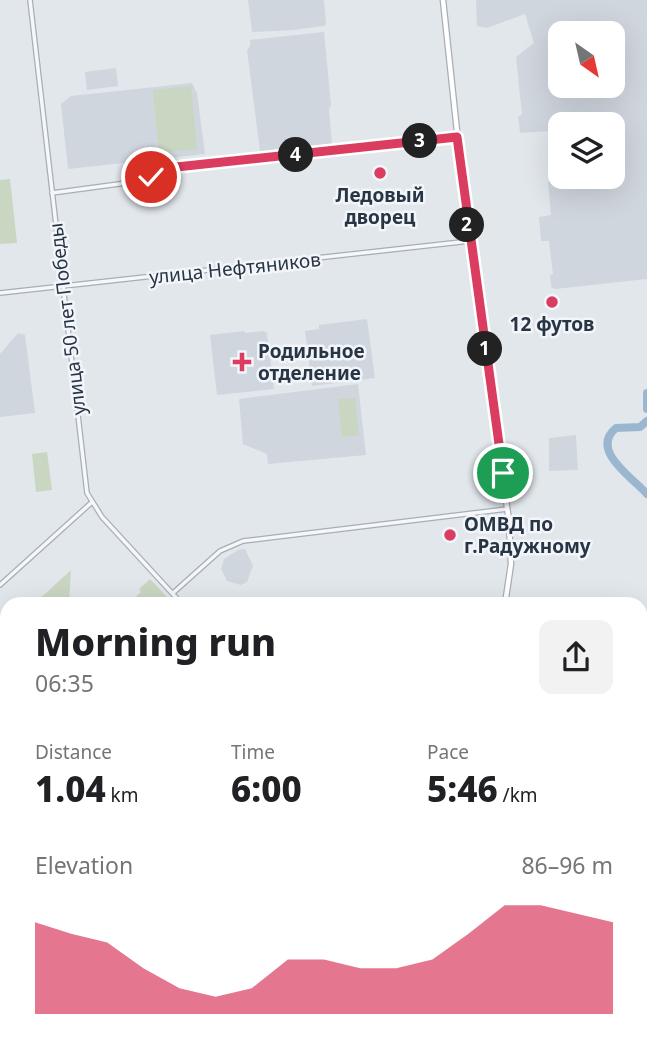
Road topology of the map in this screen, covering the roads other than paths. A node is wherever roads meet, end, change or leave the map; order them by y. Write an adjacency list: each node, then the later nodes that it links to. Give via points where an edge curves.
1 (30, 0): 4 (street, улица 50 лет Победы)
2 (443, 0): 3 (street)
3 (457, 137): 4 (street, via 167,168 141,181); 5 (street)
4 (52, 193): 6 (street, улица 50 лет Победы)
5 (470, 241): 6 (street, улица Нефтяников); 9 (street)
6 (64, 286): 7 (street, улица Нефтяников); 8 (street, улица 50 лет Победы)
7 (0, 293)
8 (91, 503): 10 (street); 11 (street, улица 50 лет Победы)
9 (508, 509): 11 (street, via 243,541 220,551); 13 (street, via 511,564)
10 (0, 585)
11 (172, 593): 12 (street, улица 50 лет Победы)
12 (176, 597)
13 (506, 597)

